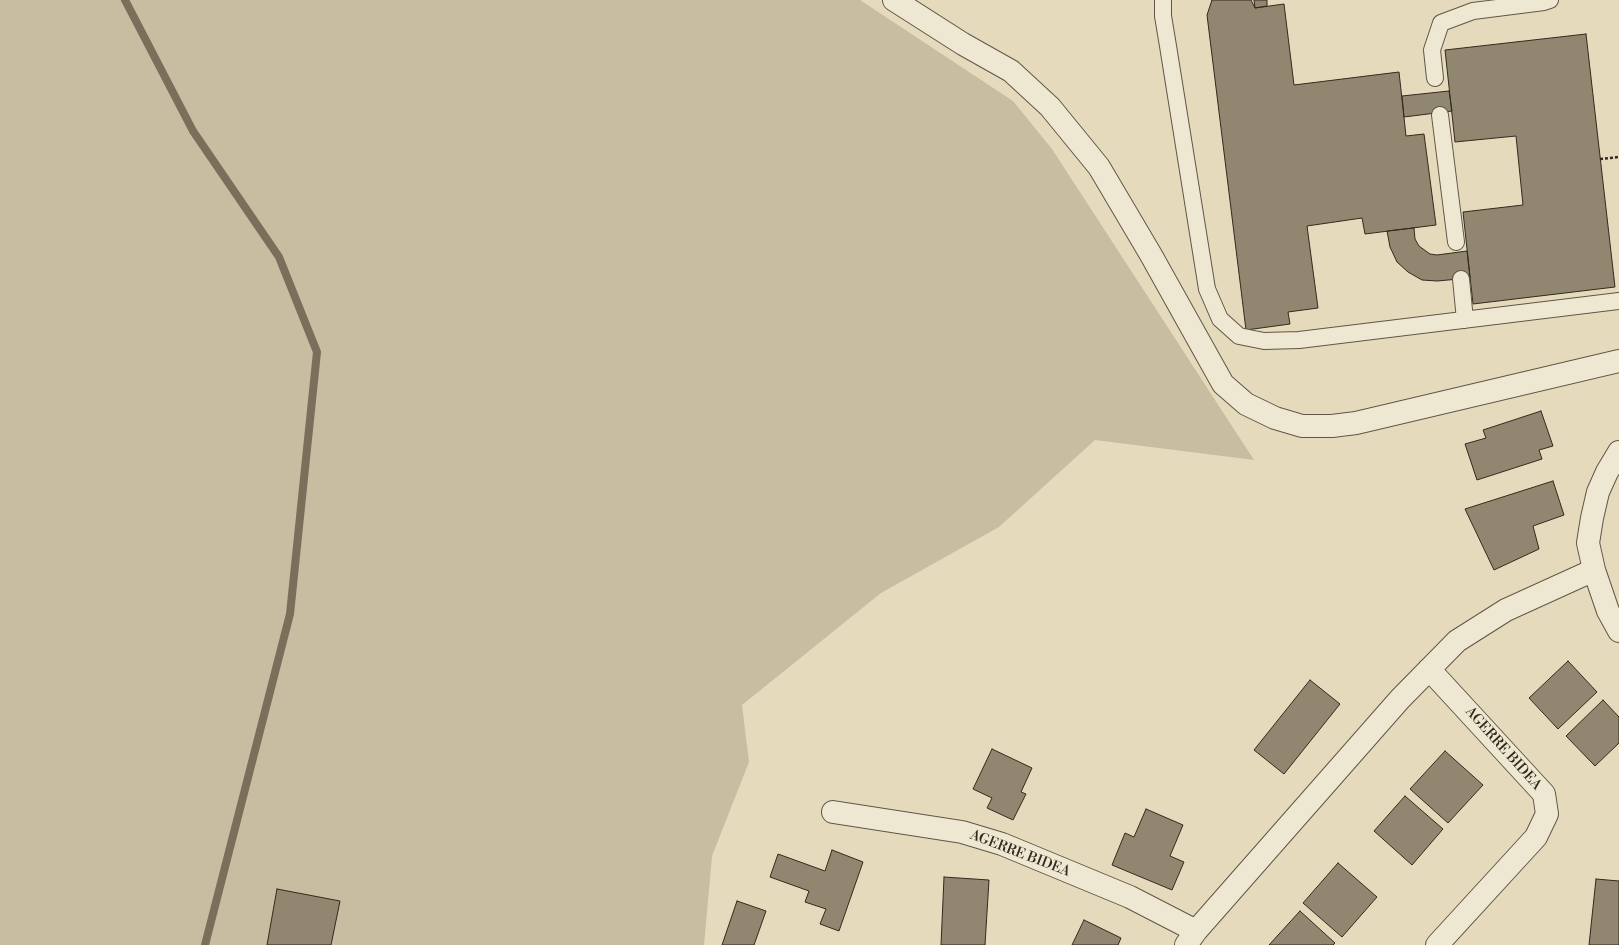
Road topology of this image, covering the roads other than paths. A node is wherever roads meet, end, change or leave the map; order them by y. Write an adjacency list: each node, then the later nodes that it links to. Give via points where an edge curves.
1 (894, 0): 10 (street, via 1011,71 1050,107 1099,167 1223,384 1246,404 1275,418 1302,426 1332,426 1356,423)
2 (1164, 0): 9 (lane, via 1163,16 1208,289 1220,320 1240,336 1264,341 1299,340)
3 (1550, 0): 4 (lane, via 1473,11 1441,23 1432,50)
4 (1435, 78)
5 (1440, 115): 6 (lane)
6 (1456, 242)
7 (1461, 279): 9 (lane)
8 (1619, 301): 9 (lane)
9 (1465, 320)
10 (1619, 361)
11 (1619, 452): 12 (street, via 1598,492 1592,518 1588,543)
12 (1594, 570): 13 (street, via 1608,611); 14 (street, AGERRE BIDEA, via 1506,610 1457,641)
13 (1619, 631)
14 (1429, 669): 16 (street, AGERRE BIDEA, via 1400,699); 17 (street, AGERRE BIDEA, via 1544,794 1547,814 1536,837)
15 (833, 812): 16 (street, AGERRE BIDEA, via 962,832 1002,844 1130,897)
16 (1192, 940)
17 (1437, 945)

